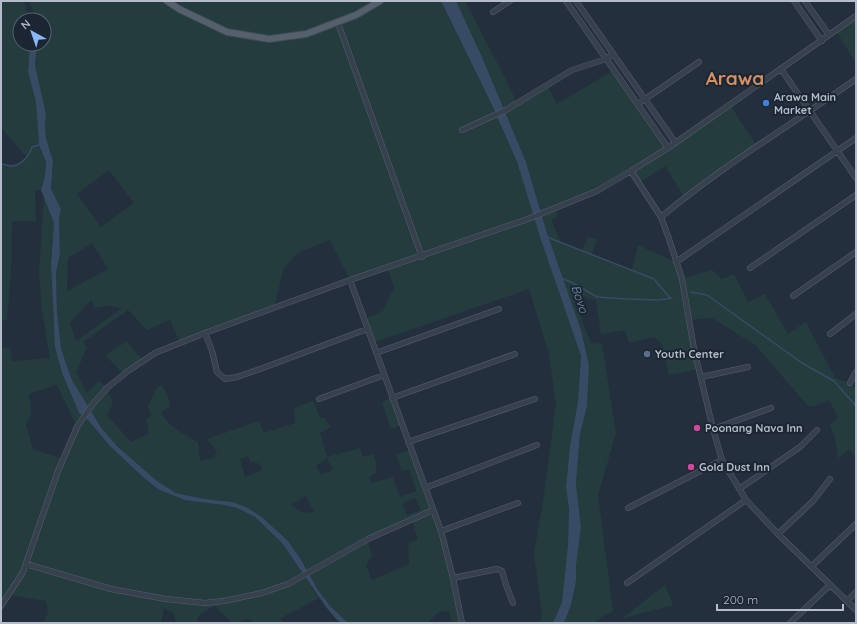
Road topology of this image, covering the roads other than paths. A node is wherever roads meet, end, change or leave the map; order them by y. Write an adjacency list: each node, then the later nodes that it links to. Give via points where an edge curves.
1 (167, 1): 10 (main road, via 227,32 269,39 306,34)
2 (380, 1): 10 (main road)
3 (510, 1): 8 (street)
4 (566, 1): 14 (street)
5 (576, 1): 13 (street)
6 (794, 1): 12 (street)
7 (805, 1): 11 (street)
8 (493, 12)
9 (856, 16): 11 (street)
10 (338, 23): 31 (street)
11 (829, 35): 12 (street)
12 (822, 41): 16 (street)
13 (614, 54): 14 (street); 18 (street)
14 (606, 59): 19 (street); 21 (street, via 572,70 506,110)
15 (699, 62): 18 (street)
16 (781, 69): 20 (street); 23 (street)
17 (856, 79): 20 (street)
18 (645, 99): 19 (street); 23 (street)
19 (638, 104): 24 (street)
20 (810, 112): 25 (street); 29 (street, via 684,197)
21 (462, 130)
22 (856, 138): 25 (street)
23 (675, 142): 24 (street)
24 (668, 148): 26 (street)
25 (837, 150): 27 (street); 32 (street)
26 (632, 171): 29 (street); 31 (street, via 597,191)
27 (856, 178)
28 (856, 195): 33 (street)
29 (661, 217): 32 (street)
30 (856, 252): 35 (street)
31 (422, 257): 34 (street)
32 (676, 262): 46 (street, via 682,279)
33 (750, 268)
34 (350, 280): 38 (street); 39 (street)
35 (793, 296)
36 (499, 309): 41 (street)
37 (856, 314): 40 (street)
38 (367, 329): 39 (street, via 263,368 225,379 217,372); 41 (street)
39 (204, 333): 67 (street, via 155,353 107,388 92,405 68,446)
40 (830, 334)
41 (376, 353): 45 (street)
42 (515, 354): 48 (street)
43 (748, 367): 46 (street)
44 (856, 372): 47 (street)
45 (384, 375): 48 (street); 49 (street)
46 (701, 377): 52 (street)
47 (850, 383)
48 (392, 398): 54 (street)
49 (319, 399)
50 (535, 399): 54 (street)
51 (771, 408): 52 (street)
52 (713, 429): 56 (street)
53 (817, 430): 59 (street, via 800,448)
54 (408, 442): 58 (street)
55 (537, 445): 58 (street)
56 (722, 460): 59 (street); 62 (street)
57 (830, 479): 66 (street, via 813,501)
58 (425, 488): 63 (street)
59 (739, 489): 60 (street)
60 (746, 500): 66 (street); 70 (street)
61 (518, 503): 65 (street)
62 (628, 508)
63 (433, 510): 65 (street); 67 (street, via 368,539 288,584 262,593 224,601 205,603 166,599 111,589)
64 (856, 524): 68 (street)
65 (441, 531): 69 (street)
66 (778, 534): 68 (street)
67 (26, 564): 75 (street)
68 (812, 566): 71 (street)
69 (454, 578): 74 (street, via 498,569 502,571); 77 (street)
70 (627, 583)
71 (830, 586): 73 (street); 78 (street)
72 (856, 592): 73 (street)
73 (847, 601): 76 (street)
74 (513, 603)
75 (1, 606)
76 (856, 610)
77 (462, 623)
78 (790, 623)

